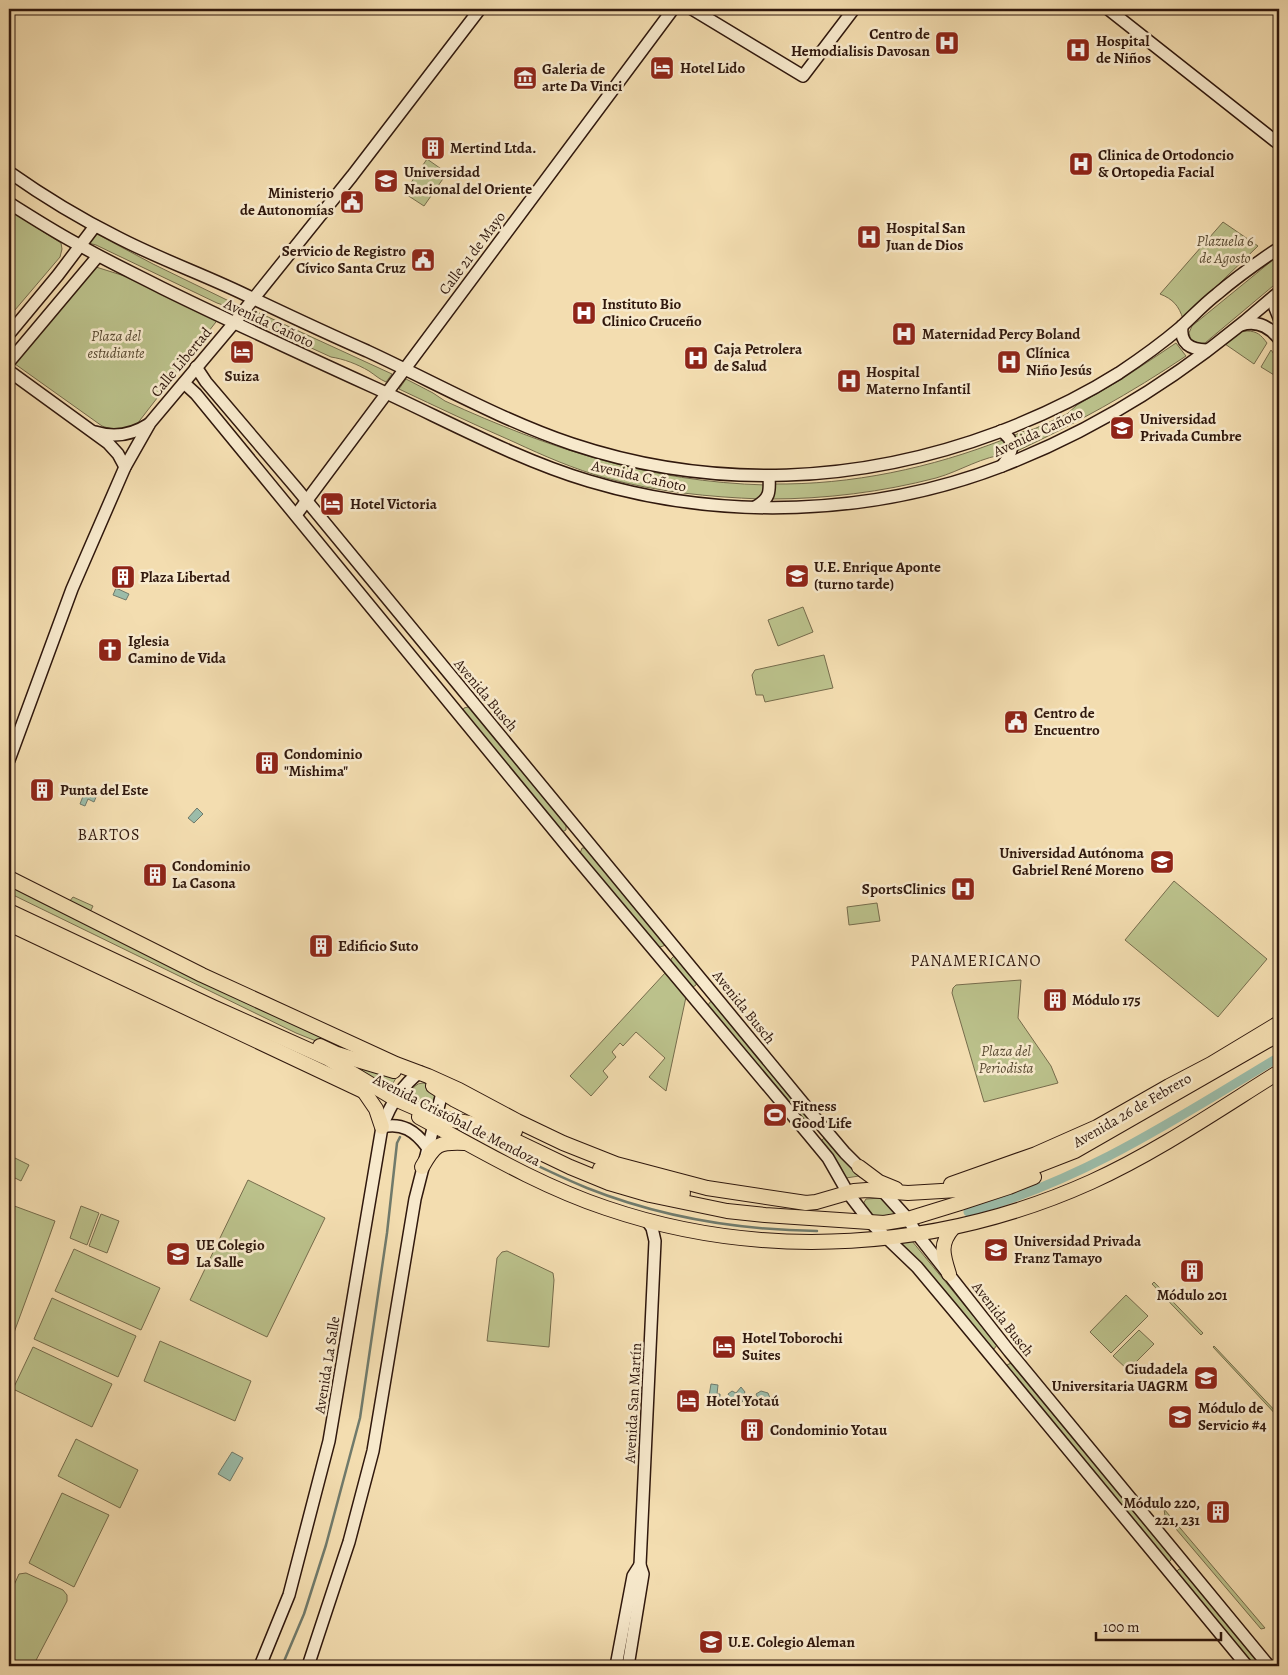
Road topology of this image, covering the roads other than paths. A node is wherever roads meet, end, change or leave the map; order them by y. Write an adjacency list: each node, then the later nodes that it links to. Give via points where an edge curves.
1 (480, 9): 14 (main road, Calle Libertad)
2 (673, 9): 24 (main road, Calle 21 de Mayo)
3 (692, 9): 4 (main road, via 803,76)
4 (854, 9)
5 (1108, 9): 6 (main road)
6 (1279, 144)
7 (9, 172): 9 (main road, Avenida Cañoto)
8 (9, 203): 10 (main road, Avenida Cañoto)
9 (95, 226): 10 (main road); 14 (main road, Avenida Cañoto)
10 (80, 246): 12 (main road, Avenida Cañoto); 19 (main road)
11 (1279, 248): 18 (main road, Avenida Cañoto, via 1231,282)
12 (98, 256): 16 (main road, Avenida Cañoto); 22 (main road)
13 (1279, 292): 15 (main road, via 1275,308); 17 (main road, Avenida Cañoto)
14 (253, 298): 16 (main road, Calle Libertad); 24 (main road, Avenida Cañoto)
15 (1279, 318)
16 (234, 323): 23 (main road, Calle Libertad); 28 (main road, Avenida Cañoto)
17 (1241, 325): 20 (main road, via 1252,322 1264,325); 21 (main road, Avenida Cañoto)
18 (1182, 326): 21 (main road, via 1186,343 1194,349); 32 (main road, Avenida Cañoto, via 1093,388 1046,413)
19 (9, 334)
20 (1279, 339)
21 (1206, 350): 33 (main road, Avenida Cañoto, via 1115,412)
22 (9, 362)
23 (196, 367): 26 (main road, Avenida Busch); 27 (main road, Calle Libertad)
24 (404, 369): 28 (main road, Calle 21 de Mayo); 35 (main road, Avenida Cañoto, via 533,430 590,450 680,470)
25 (9, 372): 31 (main road)
26 (206, 382): 29 (main road, via 200,384); 36 (main road, Avenida Busch)
27 (184, 383): 29 (main road); 30 (main road, Calle Libertad)
28 (386, 393): 38 (main road, Calle 21 de Mayo); 39 (main road, Avenida Cañoto, via 521,456 590,481 681,502)
29 (196, 394): 37 (main road)
30 (150, 423): 31 (main road, via 125,434 108,435); 34 (main road, Calle Libertad)
31 (91, 430): 34 (main road, via 115,450)
32 (1001, 431): 33 (main road, via 1012,445); 35 (main road, Avenida Cañoto, via 893,464 817,474)
33 (1002, 466): 39 (main road, Avenida Cañoto, via 920,491 872,500 819,506)
34 (125, 467): 49 (main road, Calle Libertad, via 72,589)
35 (768, 476): 39 (main road, via 767,498)
36 (297, 489): 37 (main road, via 292,502); 38 (main road, Avenida Busch)
37 (284, 501): 40 (main road)
38 (307, 501): 40 (main road, Calle 21 de Mayo); 41 (main road, Avenida Busch)
39 (755, 507)
40 (296, 516): 42 (main road)
41 (428, 649): 42 (main road, via 428,658); 43 (main road, Avenida Busch)
42 (416, 662): 44 (main road)
43 (442, 665): 44 (main road, via 432,668); 45 (main road, Avenida Busch)
44 (427, 677): 46 (main road)
45 (457, 684): 46 (main road, via 455,694); 47 (main road, Avenida Busch)
46 (445, 698): 48 (main road)
47 (473, 703): 48 (main road, via 464,702); 50 (main road, Avenida Busch)
48 (457, 713): 51 (main road)
49 (9, 760)
50 (576, 827): 51 (main road, via 572,837); 52 (main road, Avenida Busch)
51 (562, 841): 53 (main road)
52 (590, 844): 53 (main road, via 581,844); 58 (main road, Avenida Busch)
53 (574, 856): 59 (main road)
54 (9, 878): 66 (main road, Avenida Cristóbal de Mendoza, via 202,975)
55 (9, 901): 66 (main road, Avenida Cristóbal de Mendoza, via 329,1050)
56 (9, 911): 69 (main road, Avenida Cristóbal de Mendoza, via 327,1058)
57 (9, 924): 68 (main road, Avenida Cristóbal de Mendoza)
58 (679, 951): 59 (main road, via 668,954); 71 (main road, Avenida Busch)
59 (665, 964): 73 (main road)
60 (1279, 1022): 64 (main road, Avenida 26 de Febrero)
61 (1279, 1034): 63 (main road, Avenida 26 de Febrero)
62 (1279, 1042): 86 (main road, Avenida 26 de Febrero, via 1114,1142 1077,1160 1009,1187)
63 (1256, 1048): 64 (main road); 81 (main road, Avenida 26 de Febrero, via 1075,1151 1003,1179 958,1190)
64 (1211, 1064): 81 (main road, Avenida 26 de Febrero, via 1064,1143)
65 (1279, 1072): 90 (main road, via 1150,1150 1091,1181 1035,1204)
66 (417, 1075): 67 (main road, Avenida Cristóbal de Mendoza); 69 (main road, Avenida La Salle, via 405,1085)
67 (444, 1088): 70 (main road); 78 (main road, Avenida Cristóbal de Mendoza, via 563,1143); 79 (main road, Avenida Cristóbal de Mendoza, via 511,1129 564,1155)
68 (363, 1090): 69 (main road, Avenida Cristóbal de Mendoza); 72 (main road, via 376,1109)
69 (394, 1102): 70 (main road, Avenida Cristóbal de Mendoza); 72 (main road, Avenida La Salle)
70 (435, 1121): 74 (main road, Avenida Cristóbal de Mendoza); 75 (main road); 88 (main road, Avenida Cristóbal de Mendoza, via 492,1130 609,1183 650,1195 727,1211)
71 (820, 1124): 73 (main road, via 819,1134); 77 (main road, Avenida Busch)
72 (382, 1127): 75 (main road, via 405,1127); 100 (main road, Avenida La Salle, via 330,1441 289,1596)
73 (809, 1135): 83 (main road, via 828,1158)
74 (466, 1143): 76 (main road, via 441,1144 430,1153); 87 (main road, Avenida Cristóbal de Mendoza, via 559,1189)
75 (427, 1147): 76 (main road)
76 (422, 1167): 101 (main road, via 373,1451 349,1542)
77 (859, 1167): 82 (main road, Avenida Busch); 84 (main road, via 889,1188)
78 (644, 1172): 79 (main road); 80 (main road); 85 (main road, Avenida Cristóbal de Mendoza, via 707,1188)
79 (620, 1176): 80 (main road, Avenida Cristóbal de Mendoza)
80 (667, 1189): 85 (main road, Avenida Cristóbal de Mendoza, via 742,1203)
81 (937, 1190): 84 (main road, Avenida 26 de Febrero)
82 (884, 1192): 83 (main road, Avenida Cristóbal de Mendoza); 84 (main road, Avenida 26 de Febrero); 86 (main road, Avenida Busch)
83 (848, 1193): 85 (main road, Avenida Cristóbal de Mendoza, via 816,1202); 88 (main road)
84 (912, 1193)
85 (797, 1202)
86 (908, 1219): 88 (main road, Avenida Cristóbal de Mendoza); 91 (main road, Avenida Busch)
87 (648, 1222): 89 (main road, Avenida Cristóbal de Mendoza); 93 (main road, Avenida San Martín)
88 (871, 1223): 92 (main road)
89 (664, 1225): 92 (main road, Avenida Cristóbal de Mendoza, via 759,1240); 93 (main road, Avenida San Martín)
90 (953, 1228): 91 (main road); 94 (main road, via 943,1248)
91 (917, 1234): 92 (main road, Avenida Cristóbal de Mendoza); 94 (main road, Avenida Busch)
92 (885, 1238): 95 (main road, via 917,1267)
93 (655, 1241): 98 (main road, Avenida San Martín)
94 (949, 1274): 96 (main road, Avenida Busch)
95 (965, 1324): 96 (main road, via 977,1332 996,1354 1002,1356); 99 (main road)
96 (1009, 1351): 97 (main road, Avenida Busch)
97 (1180, 1558): 99 (main road); 105 (main road, Avenida Busch)
98 (640, 1565): 102 (main road, Avenida San Martín, via 633,1576); 103 (main road, Avenida San Martín, via 643,1574)
99 (1167, 1568): 104 (main road)
100 (260, 1666)
101 (308, 1666)
102 (616, 1666)
103 (628, 1666)
104 (1247, 1666)
105 (1269, 1666)

